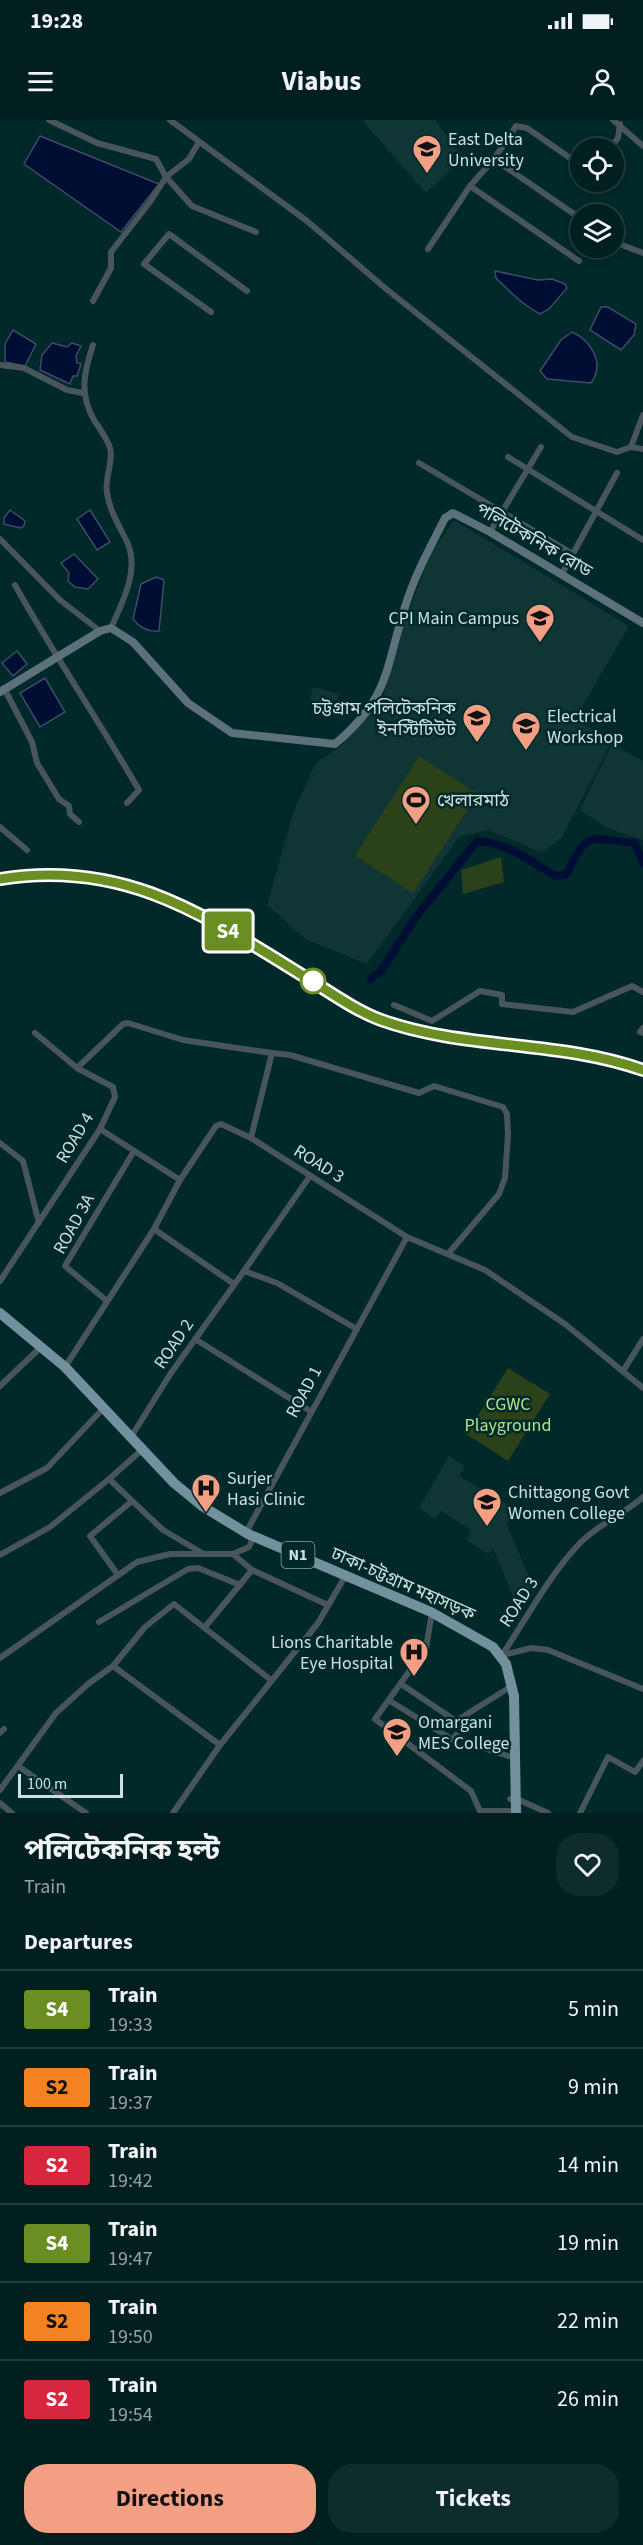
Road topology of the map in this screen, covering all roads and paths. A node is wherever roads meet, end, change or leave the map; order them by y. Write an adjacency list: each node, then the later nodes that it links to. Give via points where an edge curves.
1 (49, 120): 10 (street, via 97,143 156,159)
2 (170, 120): 6 (street)
3 (613, 120): 4 (street)
4 (620, 124): 5 (street); 7 (street)
5 (618, 138)
6 (199, 142): 10 (street, via 189,159); 26 (street, via 307,221 572,437 617,452)
7 (643, 146)
8 (570, 158): 9 (street, via 522,126 516,126)
9 (494, 159): 11 (street); 12 (street)
10 (166, 177): 13 (street, via 192,206); 19 (street, via 111,252 111,268)
11 (470, 186): 15 (street); 17 (street)
12 (570, 211)
13 (256, 232)
14 (624, 246): 16 (street)
15 (428, 249)
16 (643, 253)
17 (579, 261)
18 (247, 291): 20 (street, via 169,234 144,264)
19 (93, 301)
20 (211, 312)
21 (93, 345): 23 (street)
22 (0, 365): 23 (street, via 24,368 67,390)
23 (83, 393): 41 (street, via 110,449 106,491 131,559 124,598)
24 (643, 415): 26 (street)
25 (541, 447): 30 (street)
26 (631, 447): 27 (street)
27 (643, 449)
28 (508, 457): 30 (street)
29 (419, 463): 32 (street)
30 (527, 469): 32 (street); 33 (street)
31 (617, 473): 33 (street)
32 (502, 512): 34 (street); 37 (street)
33 (596, 513): 36 (street); 37 (street)
34 (490, 532): 38 (main road, পলিটেকনিক রোড); 41 (main road, পলিটেকনিক রোড, via 453,513 445,518 405,605 380,694 351,730 334,744 232,733 188,703 133,642)
35 (0, 539): 42 (street, via 60,600)
36 (643, 540)
37 (573, 554): 38 (street)
38 (562, 574): 40 (main road, পলিটেকনিক রোড)
39 (15, 585): 43 (street)
40 (643, 623)
41 (111, 628): 42 (main road)
42 (100, 631): 43 (main road)
43 (56, 657): 44 (main road); 45 (street, via 139,790)
44 (2, 690): 46 (street, via 32,742 37,763)
45 (127, 803)
46 (79, 822)
47 (0, 827): 48 (street)
48 (27, 850)
49 (643, 992): 50 (street, via 632,986 573,1012 502,1004 502,994 480,991 432,1021)
50 (394, 1005)
51 (643, 1028): 53 (street)
52 (35, 1033): 55 (street, ROAD 4)
53 (643, 1033)
54 (272, 1053): 55 (street, via 183,1040 128,1023); 57 (street); 65 (street, via 419,1093 434,1086 502,1107 507,1114 508,1134 505,1178 498,1194)
55 (77, 1068): 56 (street, ROAD 4, via 115,1091)
56 (100, 1130): 59 (street); 62 (street, ROAD 4)
57 (250, 1138): 60 (street, ROAD 3); 61 (street, ROAD 3, via 229,1125 216,1126)
58 (0, 1143): 62 (street, via 23,1161)
59 (134, 1151): 61 (street); 69 (street, ROAD 3A, via 66,1266)
60 (310, 1176): 64 (street, ROAD 3); 66 (street, ROAD 2)
61 (180, 1179): 63 (street, ROAD 3)
62 (39, 1223): 67 (street, ROAD 4)
63 (154, 1229): 68 (street); 69 (street, ROAD 3)
64 (406, 1237): 65 (street, ROAD 3); 72 (street, ROAD 1)
65 (448, 1254): 77 (street, ROAD 3, via 485,1270 565,1324)
66 (244, 1271): 68 (street, ROAD 2); 72 (street, via 277,1283)
67 (0, 1281)
68 (234, 1284): 73 (street, ROAD 2)
69 (107, 1301): 76 (street, ROAD 3)
70 (0, 1313): 75 (highway, ঢাকা-চট্টগ্রাম মহাসড়ক / N1)
71 (0, 1322): 75 (highway, ঢাকা-চট্টগ্রাম মহাসড়ক / N1)
72 (355, 1328): 80 (street, ROAD 1)
73 (195, 1339): 80 (street); 82 (street, ROAD 2)
74 (643, 1339): 77 (street)
75 (39, 1349): 76 (highway, ঢাকা-চট্টগ্রাম মহাসড়ক / N1); 78 (street); 81 (highway, ঢাকা-চট্টগ্রাম মহাসড়ক / N1)
76 (65, 1367): 82 (highway, ঢাকা-চট্টগ্রাম মহাসড়ক / N1)
77 (623, 1371): 79 (street, ROAD 3)
78 (0, 1386)
79 (643, 1388)
80 (310, 1411): 88 (street, ROAD 1)
81 (99, 1413): 83 (highway, ঢাকা-চট্টগ্রাম মহাসড়ক / N1); 85 (street, via 47,1468)
82 (131, 1437): 83 (highway, ঢাকা-চট্টগ্রাম মহাসড়ক / N1)
83 (141, 1451): 84 (street); 88 (highway, ঢাকা-চট্টগ্রাম মহাসড়ক / N1, via 195,1506)
84 (109, 1479): 87 (street); 91 (street, via 50,1527)
85 (0, 1493)
86 (643, 1497): 100 (street, ROAD 3, via 578,1545 540,1594)
87 (132, 1501): 89 (street, via 163,1530); 93 (street, via 90,1536)
88 (250, 1538): 90 (street, ROAD 1, via 245,1550); 94 (highway, ঢাকা-চট্টগ্রাম মহাসড়ক / N1); 100 (highway, ঢাকা-চট্টগ্রাম মহাসড়ক / N1, via 441,1617 484,1640)
89 (203, 1553): 90 (street); 93 (street, via 170,1554 137,1562)
90 (233, 1554): 92 (street)
91 (0, 1555)
92 (252, 1570): 95 (street); 96 (street)
93 (118, 1575): 101 (street)
94 (343, 1580): 96 (street); 97 (highway, ঢাকা-চট্টগ্রাম মহাসড়ক / N1)
95 (240, 1585): 98 (street, via 198,1568 188,1569); 99 (street)
96 (328, 1605): 103 (street)
97 (430, 1618): 105 (street, via 426,1648); 107 (highway, ঢাকা-চট্টগ্রাম মহাসড়ক / N1, via 490,1652 499,1663)
98 (99, 1622)
99 (206, 1628): 102 (street, via 174,1604 145,1627); 103 (street)
100 (502, 1655): 106 (street, via 531,1648 548,1650); 114 (highway, ঢাকা-চট্টগ্রাম মহাসড়ক / N1, via 514,1696)
101 (0, 1658)
102 (114, 1666): 109 (street); 112 (street, via 56,1713)
103 (271, 1680): 109 (street)
104 (643, 1680): 106 (street)
105 (401, 1684): 107 (street, via 456,1721); 108 (street)
106 (641, 1688)
107 (507, 1689): 110 (highway, ঢাকা-চট্টগ্রাম মহাসড়ক / N1)
108 (390, 1701): 110 (street, via 453,1740 456,1735); 116 (street, via 375,1719 471,1791 480,1811)
109 (220, 1745): 119 (street)
110 (508, 1756): 114 (highway, ঢাকা-চট্টগ্রাম মহাসড়ক / N1)
111 (643, 1761): 121 (street, via 635,1772 608,1756)
112 (18, 1766): 113 (street); 118 (street)
113 (0, 1790)
114 (512, 1798): 116 (highway, ঢাকা-চট্টগ্রাম মহাসড়ক / N1); 120 (street)
115 (0, 1803): 117 (street)
116 (512, 1812)
117 (12, 1813)
118 (86, 1813)
119 (173, 1813)
120 (548, 1813)
121 (580, 1813)

